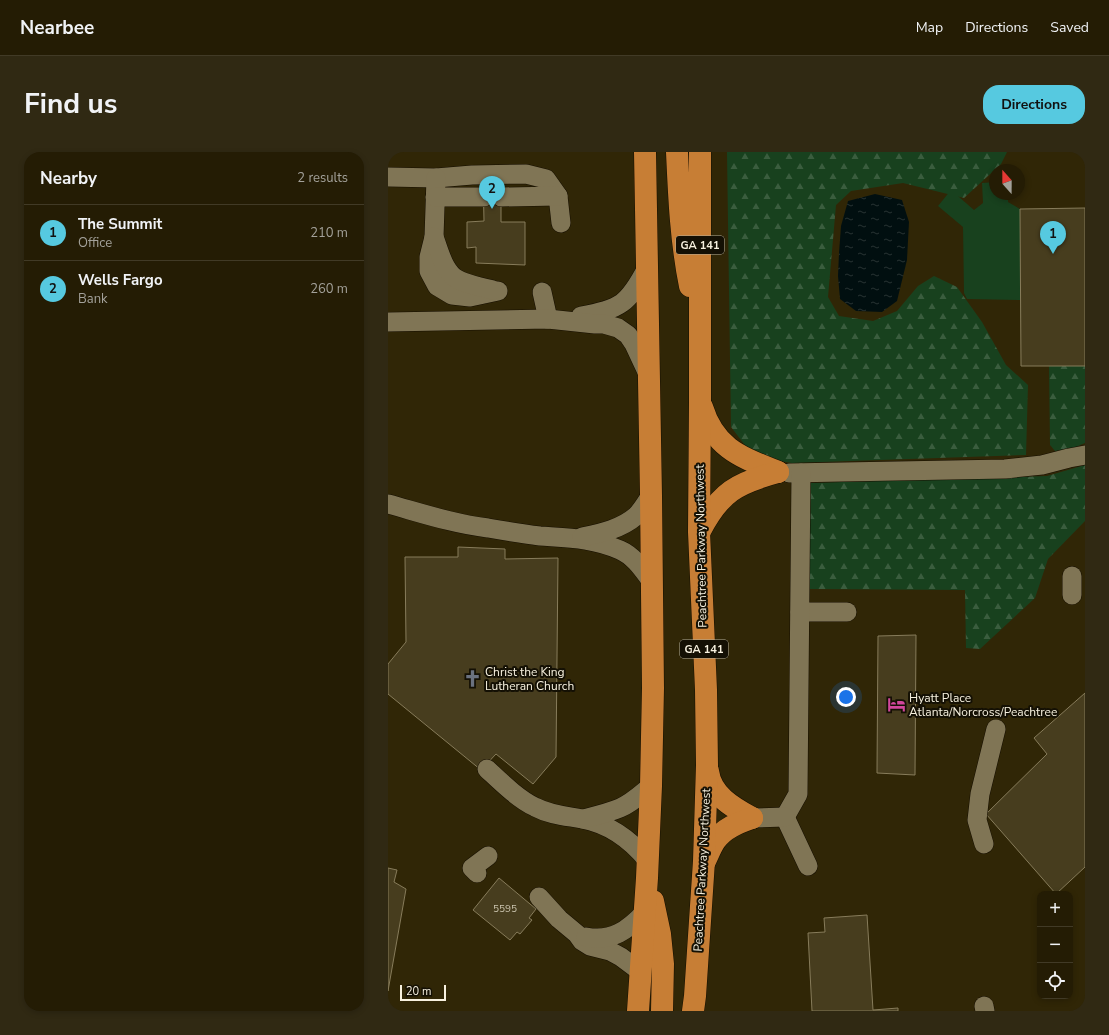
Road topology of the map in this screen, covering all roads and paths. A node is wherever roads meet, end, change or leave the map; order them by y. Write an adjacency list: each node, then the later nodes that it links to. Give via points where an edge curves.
1 (645, 152): 10 (highway)
2 (677, 152): 14 (highway, via 686,268)
3 (700, 152): 14 (highway, Peachtree Parkway Northwest / GA 141)
4 (388, 177): 5 (street)
5 (436, 178): 6 (street, via 526,174 546,179); 7 (street)
6 (558, 196): 7 (street); 8 (street)
7 (435, 197): 9 (street)
8 (561, 223)
9 (434, 237)
10 (647, 268): 12 (street, via 632,294 623,303 611,309); 15 (highway)
11 (542, 292): 12 (street)
12 (554, 319): 13 (street); 15 (street, via 604,324 618,328 628,335 634,344)
13 (388, 322)
14 (700, 338): 16 (highway, Peachtree Parkway Northwest / GA 141)
15 (648, 374): 20 (highway)
16 (700, 401): 18 (highway, via 705,418 720,442 736,454); 22 (highway, Peachtree Parkway Northwest / GA 141)
17 (1085, 455): 19 (street, via 1042,465 1005,469)
18 (778, 472): 19 (street); 22 (highway, via 755,478 732,490 713,508)
19 (801, 473): 27 (street)
20 (651, 495): 23 (street, via 635,516 625,524); 25 (highway)
21 (388, 504): 23 (street, via 473,526 540,536)
22 (699, 532): 30 (highway, Peachtree Parkway Northwest / GA 141)
23 (577, 538): 25 (street, via 621,550 636,562)
24 (1072, 576): 26 (street)
25 (652, 582): 32 (highway)
26 (1072, 595)
27 (800, 612): 28 (street); 33 (street, via 798,794)
28 (847, 612)
29 (996, 729): 36 (street, via 980,794 977,820)
30 (707, 765): 34 (highway, via 714,789 734,808); 38 (highway, Peachtree Parkway Northwest / GA 141)
31 (487, 769): 35 (street, via 534,807)
32 (651, 786): 35 (street, via 620,808); 40 (highway)
33 (786, 817): 34 (street); 39 (street)
34 (752, 818): 38 (highway, via 722,833)
35 (583, 819): 40 (street, via 604,826 626,838 638,849)
36 (984, 844)
37 (488, 856): 41 (street, via 472,868)
38 (704, 861): 46 (highway, Peachtree Parkway Northwest / GA 141)
39 (808, 866)
40 (648, 870): 43 (highway); 48 (highway, via 661,942)
41 (477, 873)
42 (539, 897): 44 (street)
43 (645, 912): 44 (street, via 634,923 610,937 593,938); 45 (highway)
44 (576, 934): 45 (street, via 590,946 610,951)
45 (641, 972): 47 (highway)
46 (695, 1006)
47 (638, 1011)
48 (662, 1011)

